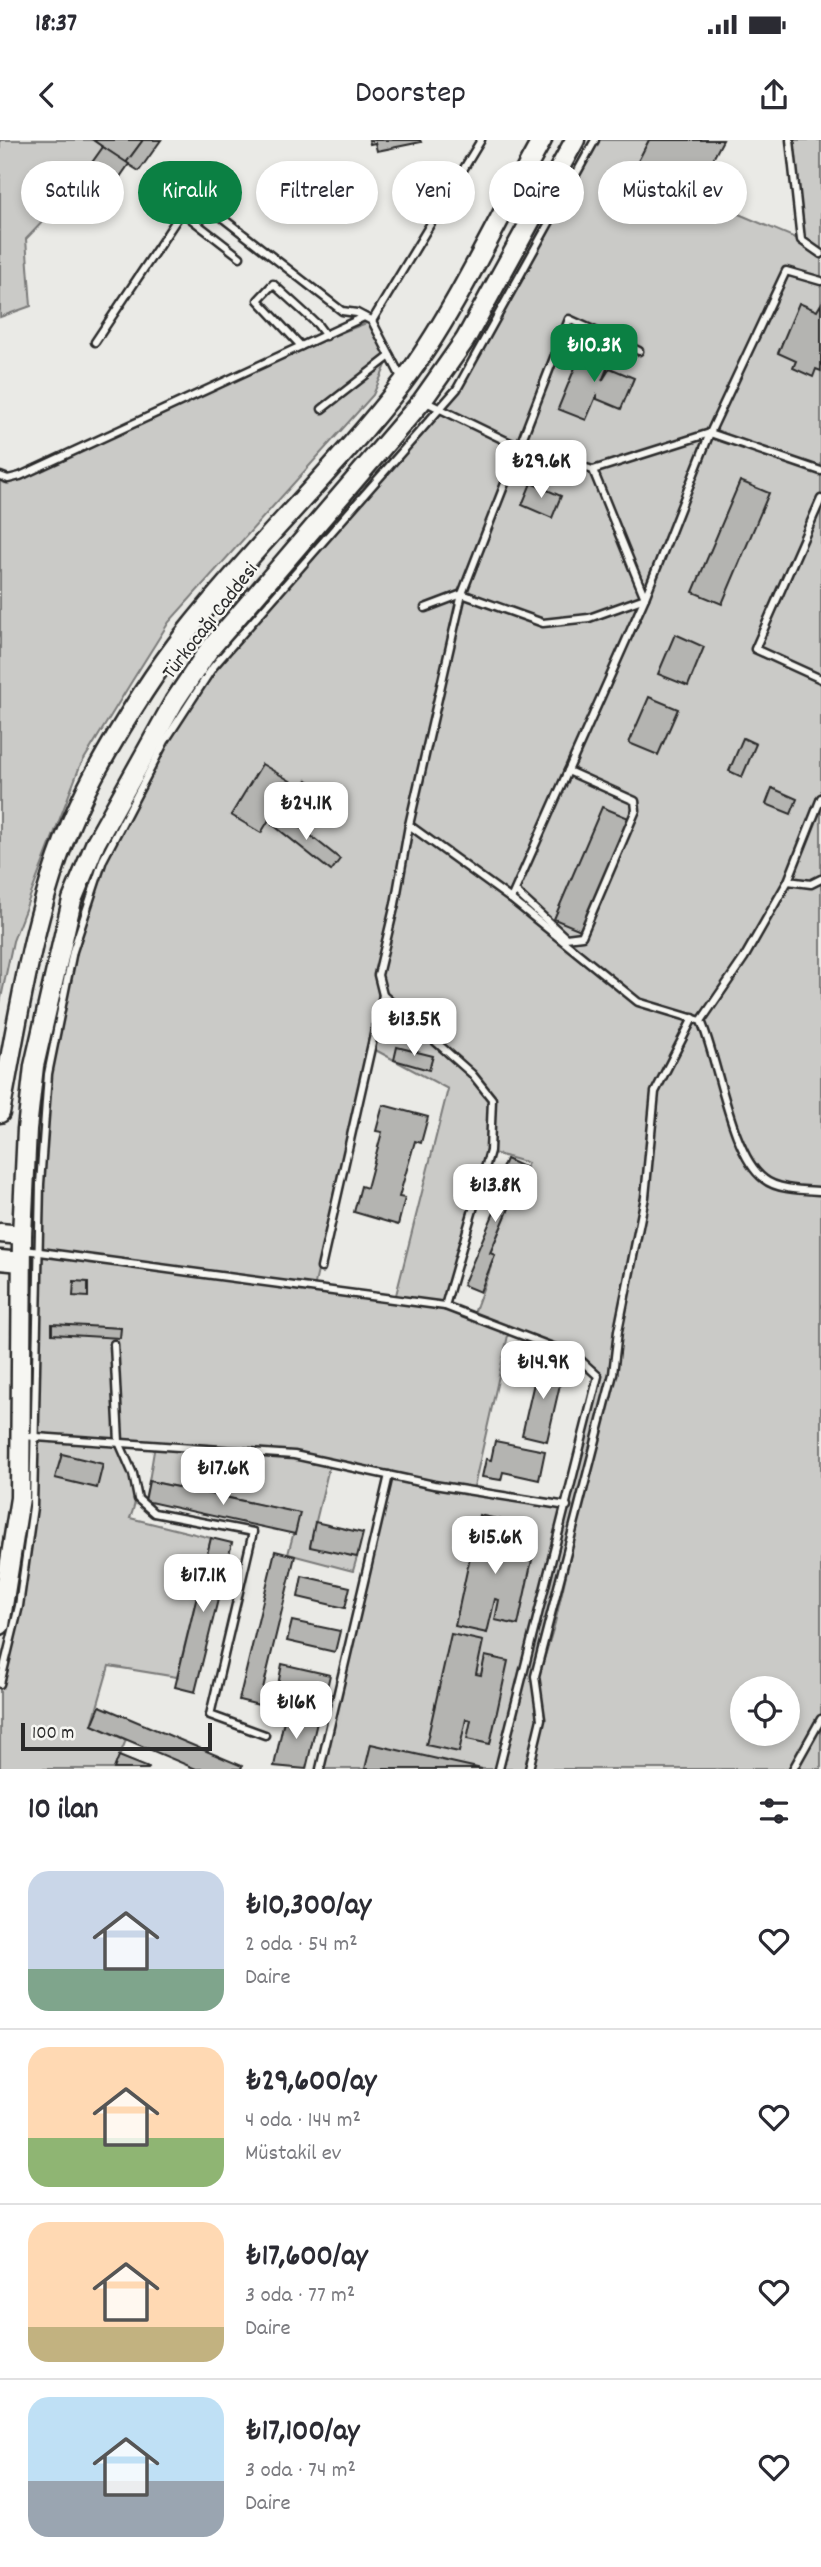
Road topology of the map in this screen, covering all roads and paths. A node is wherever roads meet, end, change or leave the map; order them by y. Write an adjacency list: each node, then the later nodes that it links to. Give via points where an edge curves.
1 (481, 140): 13 (lane)
2 (542, 140): 19 (main road, Türkocağı Caddesi)
3 (575, 140): 20 (main road, Türkocağı Caddesi, via 465,340)
4 (595, 140): 22 (lane, via 457,389)
5 (790, 140): 9 (lane, via 800,240)
6 (174, 224): 15 (lane)
7 (197, 224): 10 (lane)
8 (230, 224): 12 (lane, via 342,311)
9 (821, 254)
10 (240, 257)
11 (821, 281): 23 (lane, via 786,271)
12 (365, 317): 13 (lane); 14 (lane)
13 (372, 321): 18 (lane)
14 (326, 336): 16 (lane); 16 (lane, via 273,284 258,300)
15 (94, 342)
16 (301, 346): 27 (lane, via 20,476)
17 (639, 351): 24 (lane, via 569,319)
18 (390, 356): 19 (lane); 21 (lane)
19 (403, 381): 20 (main road); 42 (main road, Türkocağı Caddesi, via 186,632 94,776 61,849 33,938)
20 (422, 401): 22 (lane); 45 (main road, Türkocağı Caddesi, via 208,651 174,702 96,842 72,900 34,1066)
21 (322, 409)
22 (439, 409): 24 (lane); 45 (lane, via 213,667 165,741 103,860 73,951 48,1074)
23 (710, 433): 25 (lane); 26 (lane); 30 (lane)
24 (521, 448): 25 (lane); 29 (lane)
25 (593, 470): 30 (lane)
26 (821, 471)
27 (0, 476)
28 (821, 499): 32 (lane, via 755,649)
29 (462, 594): 30 (lane, via 543,623 589,618); 31 (lane); 35 (lane)
30 (645, 598): 33 (lane)
31 (425, 608)
32 (821, 679)
33 (568, 771): 38 (lane); 38 (lane, via 635,801 636,810 582,936 566,938)
34 (821, 798): 37 (lane)
35 (409, 825): 39 (lane); 40 (lane, via 378,975)
36 (821, 879): 37 (lane, via 811,884)
37 (788, 881): 41 (lane, via 744,958)
38 (515, 891): 39 (lane)
39 (511, 899): 41 (lane, via 638,1002)
40 (383, 995): 47 (lane); 48 (lane, via 472,1074 492,1098 489,1151)
41 (697, 1019): 43 (lane, via 742,1150 764,1180); 60 (lane, via 655,1092 645,1197 613,1374 535,1676 541,1719)
42 (0, 1113)
43 (821, 1191)
44 (0, 1233): 45 (main road)
45 (26, 1250): 46 (main road); 48 (lane); 50 (main road, Türkocağı Caddesi)
46 (0, 1260)
47 (321, 1268)
48 (445, 1306): 53 (lane, via 576,1356 598,1376)
49 (114, 1344): 51 (lane)
50 (28, 1436): 51 (lane); 54 (main road, Türkocağı Caddesi); 55 (lane, via 33,1507 19,1606)
51 (119, 1442): 52 (lane, via 294,1455); 57 (lane, via 138,1499 154,1513 253,1532 210,1715)
52 (389, 1475): 53 (lane); 58 (lane)
53 (567, 1506): 59 (lane)
54 (0, 1625)
55 (0, 1684)
56 (821, 1719): 61 (lane)
57 (265, 1735)
58 (320, 1769)
59 (499, 1769)
60 (529, 1769)
61 (793, 1769)

